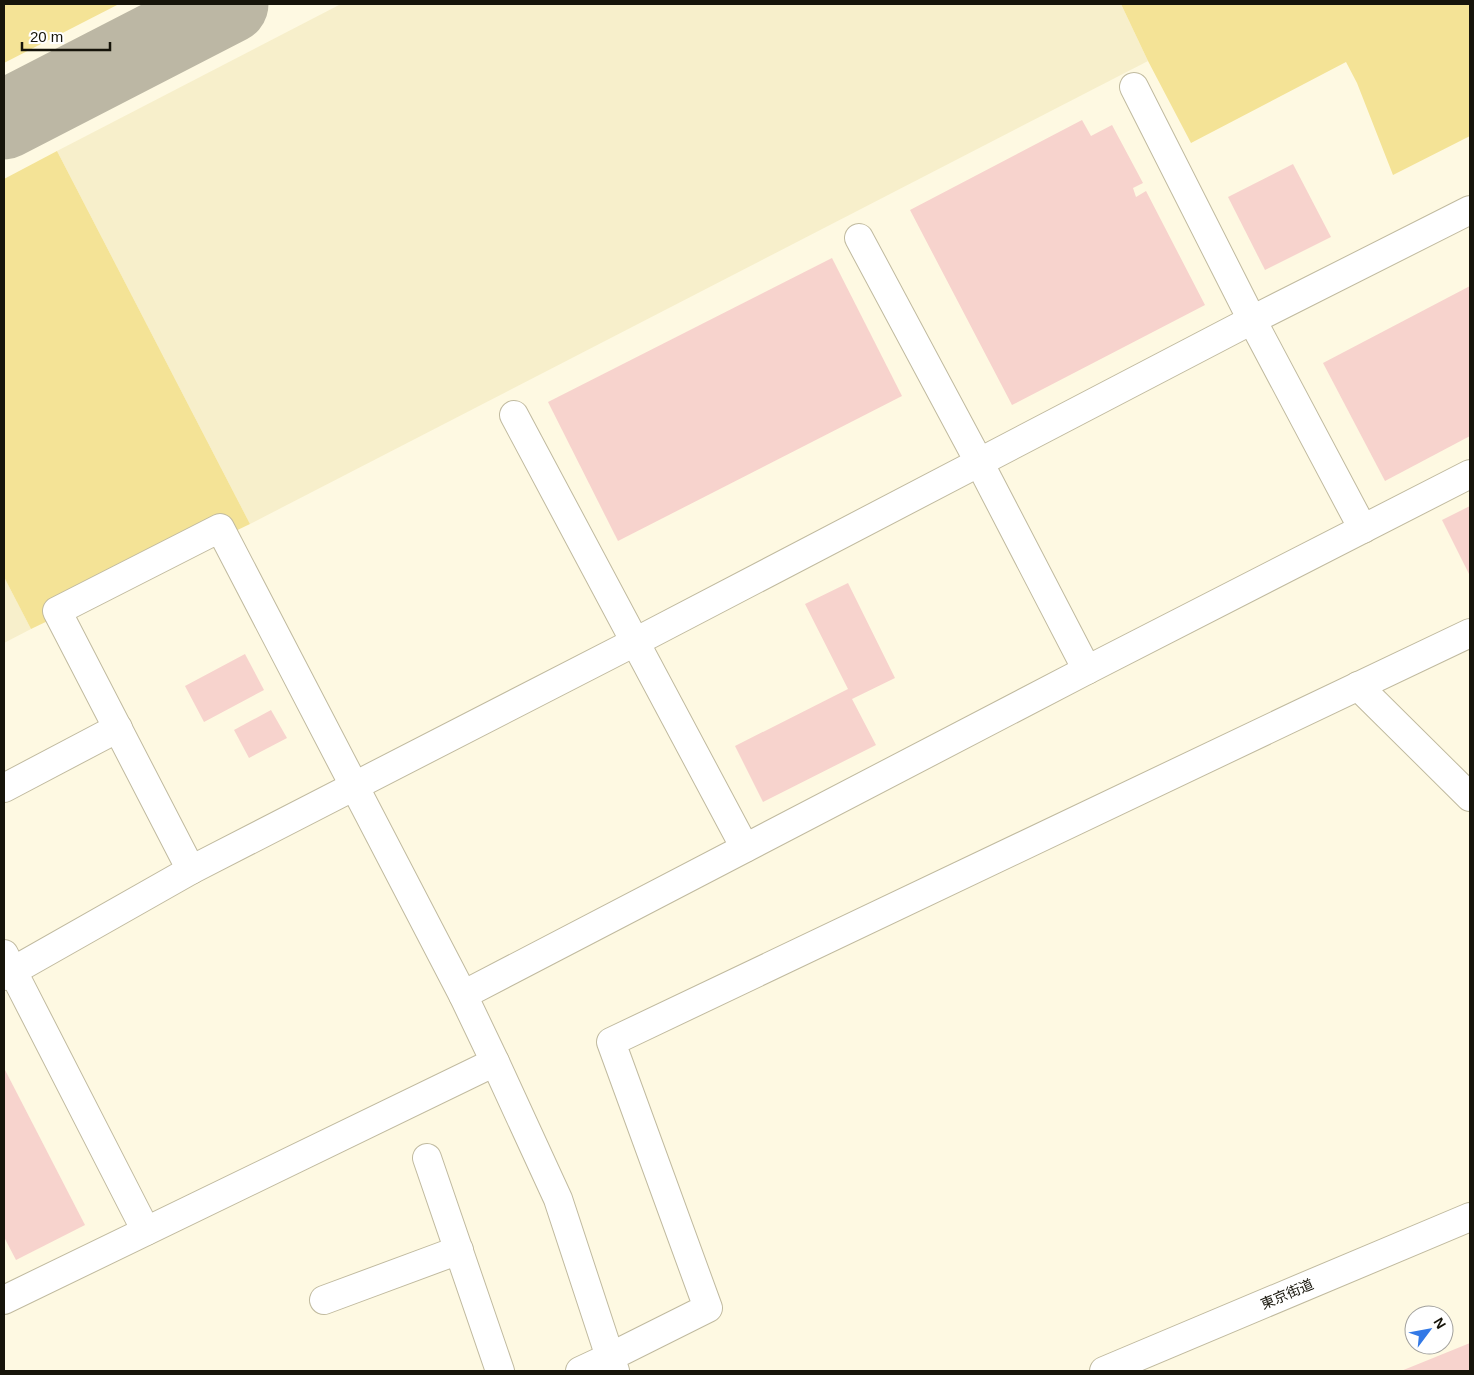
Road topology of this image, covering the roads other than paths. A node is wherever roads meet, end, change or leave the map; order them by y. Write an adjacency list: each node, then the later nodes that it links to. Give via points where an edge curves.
1 (1134, 87): 4 (main road)
2 (1470, 210): 4 (main road)
3 (859, 238): 6 (main road)
4 (1252, 320): 6 (main road); 8 (main road)
5 (514, 415): 10 (main road)
6 (980, 462): 10 (main road); 11 (main road)
7 (1470, 474): 8 (main road)
8 (1363, 529): 11 (main road)
9 (1470, 633): 12 (main road)
10 (636, 642): 14 (main road); 17 (main road)
11 (1087, 670): 17 (main road)
12 (1358, 686): 16 (main road); 28 (main road, via 611,1042 708,1308)
13 (118, 728): 14 (main road, via 57,611 220,528); 15 (main road); 18 (main road)
14 (355, 786): 18 (main road); 20 (main road)
15 (4, 788)
16 (1470, 797)
17 (745, 848): 20 (main road)
18 (191, 870): 19 (main road)
19 (7, 967): 24 (main road)
20 (463, 995): 21 (main road)
21 (495, 1062): 24 (main road); 28 (main road, via 558,1199)
22 (427, 1158): 25 (main road)
23 (1470, 1217): 31 (main road, 東京街道)
24 (146, 1231): 26 (main road)
25 (459, 1250): 27 (main road); 29 (main road)
26 (4, 1300)
27 (324, 1300)
28 (613, 1364): 30 (main road)
29 (494, 1370)
30 (580, 1371)
31 (1104, 1371)

